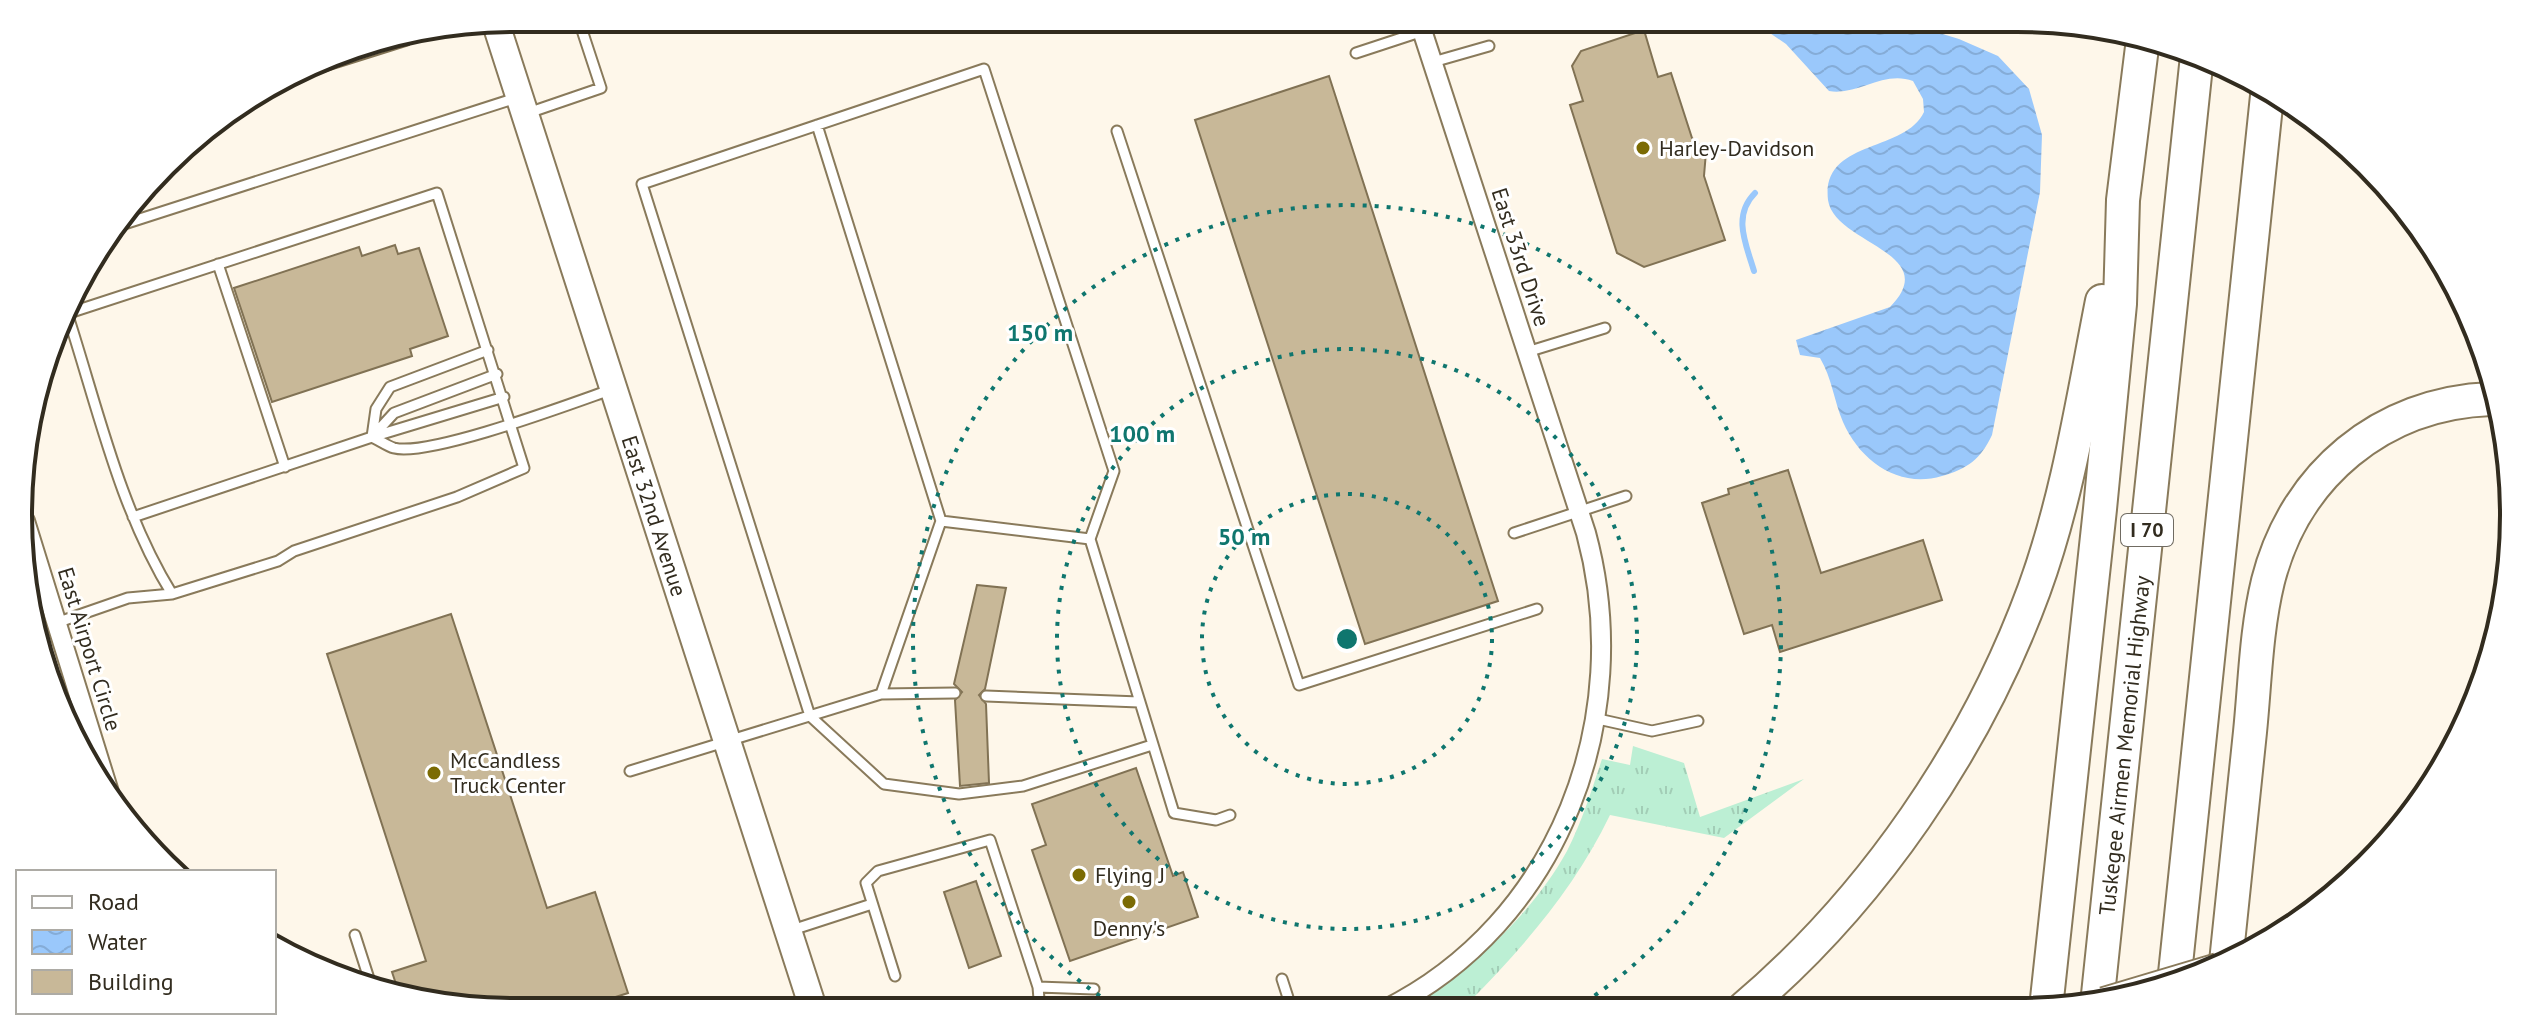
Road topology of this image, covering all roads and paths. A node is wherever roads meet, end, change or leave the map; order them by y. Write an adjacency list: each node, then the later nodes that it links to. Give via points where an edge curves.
1 (583, 32): 11 (lane, via 601,88)
2 (1405, 32): 7 (lane)
3 (1423, 32): 8 (street, East 33rd Drive)
4 (499, 33): 11 (street, East 32nd Avenue)
5 (1489, 46): 8 (lane)
6 (2142, 48): 14 (highway)
7 (1356, 53)
8 (1433, 62): 21 (street, East 33rd Drive)
9 (2196, 67): 61 (highway, Tuskegee Airmen Memorial Highway / I 70)
10 (2266, 102): 55 (highway)
11 (522, 106): 15 (lane); 23 (street, East 32nd Avenue)
12 (817, 125): 32 (lane); 34 (lane, via 984,69 1114,471); 43 (lane, via 642,184)
13 (1117, 131): 37 (lane, via 1299,685)
14 (2123, 200): 62 (highway, via 2117,336); 67 (highway, via 2054,524 2003,661 1973,721 1896,843)
15 (131, 222)
16 (218, 264): 17 (lane); 20 (lane, via 437,193); 28 (lane)
17 (77, 312)
18 (71, 325): 31 (lane)
19 (1605, 328): 21 (lane)
20 (488, 350): 22 (lane); 27 (lane, via 390,387 376,409)
21 (1527, 352): 30 (street, East 33rd Drive)
22 (497, 374): 24 (lane); 27 (lane, via 394,413)
23 (613, 389): 26 (lane); 46 (street, East 32nd Avenue)
24 (504, 397): 26 (lane); 27 (lane)
25 (2486, 400): 54 (highway, via 2434,407 2355,443 2301,501 2286,530 2262,617)
26 (512, 423): 27 (lane, via 413,449 394,448); 36 (lane, via 524,468 457,497)
27 (372, 437): 28 (lane)
28 (285, 467): 31 (lane)
29 (1626, 496): 30 (lane)
30 (1579, 511): 33 (lane); 44 (street, East 33rd Drive, via 1602,606)
31 (133, 517): 36 (lane)
32 (941, 521): 34 (lane); 40 (lane)
33 (1514, 533)
34 (1090, 539): 42 (lane)
35 (33, 547): 38 (street, East Airport Circle)
36 (172, 594): 38 (lane, via 128,598)
37 (1537, 609)
38 (56, 623): 48 (street, East Airport Circle)
39 (955, 693): 40 (lane)
40 (881, 694): 43 (lane)
41 (986, 696): 42 (lane)
42 (1139, 702): 47 (lane)
43 (810, 716): 46 (lane); 47 (lane, via 884,784 959,794 1023,786)
44 (1598, 719): 45 (lane, via 1652,731); 66 (street, East 33rd Drive, via 1569,810 1541,865 1486,934)
45 (1698, 721)
46 (727, 742): 49 (lane); 52 (street, East 32nd Avenue)
47 (1152, 745): 50 (lane, via 1174,813 1216,820)
48 (99, 759)
49 (630, 771)
50 (1230, 815)
51 (872, 904): 52 (lane); 57 (lane); 59 (lane, via 866,883 878,871 990,840)
52 (788, 931): 63 (street, East 32nd Avenue)
53 (355, 935): 56 (lane)
54 (2227, 950)
55 (2175, 971)
56 (368, 975)
57 (895, 976)
58 (1282, 979): 65 (lane)
59 (1038, 987): 60 (lane); 64 (lane)
60 (1094, 989)
61 (2098, 991)
62 (2047, 997)
63 (810, 998)
64 (1039, 998)
65 (1288, 998)
66 (1402, 998)
67 (1754, 998)

